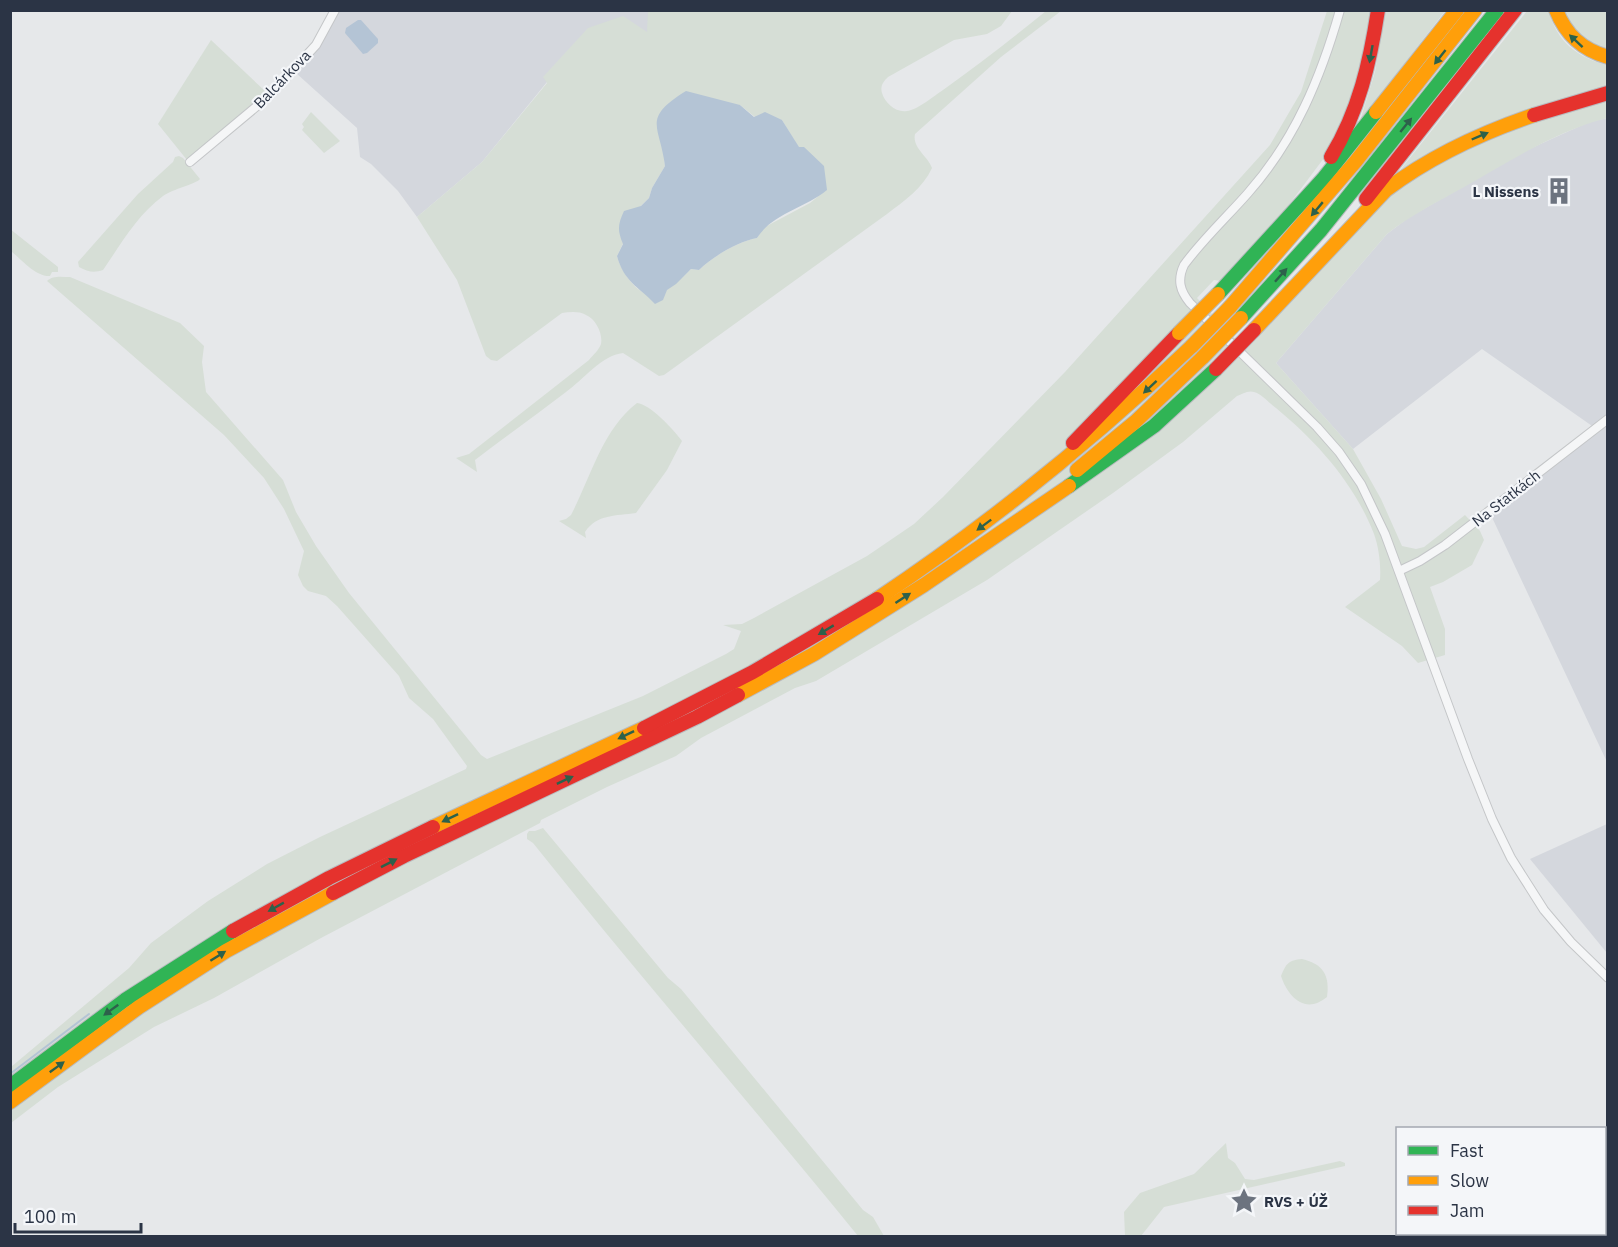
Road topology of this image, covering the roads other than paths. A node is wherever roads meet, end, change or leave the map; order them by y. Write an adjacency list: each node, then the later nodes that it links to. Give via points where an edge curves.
1 (335, 10): 11 (street, Balcárkova, via 316,45 269,96)
2 (1340, 10): 17 (street, via 1327,57 1295,128 1272,164 1190,256 1179,280 1190,303 1339,452 1374,506)
3 (1378, 10): 12 (highway, one-way to 12, via 1368,72 1349,124 1319,175)
4 (1457, 10): 12 (highway, via 1351,144)
5 (1475, 10): 15 (highway, one-way to 15, bridge, via 1315,212 1230,307 1108,425)
6 (1497, 10): 16 (highway, one-way to 6, bridge, via 1135,422 1241,318 1321,230)
7 (1515, 10): 13 (highway)
8 (1556, 10): 9 (highway, one-way to 8, via 1577,44)
9 (1608, 57)
10 (1608, 93): 13 (highway, one-way to 10, via 1388,189 1438,156 1521,120)
11 (190, 162)
12 (1275, 231): 15 (highway, bridge)
13 (1318, 260): 16 (highway, bridge, via 1216,369 1143,435)
14 (1608, 418): 17 (street, Na Statkách, via 1445,545)
15 (1015, 502): 19 (highway, one-way to 19, via 891,590 753,672 388,848 238,928 130,996)
16 (1010, 525): 20 (highway, one-way to 16, via 139,1007 226,951 394,861 756,686 862,625)
17 (1399, 571): 18 (street, via 1468,759 1511,858 1544,910)
18 (1608, 978)
19 (10, 1086)
20 (10, 1102)

